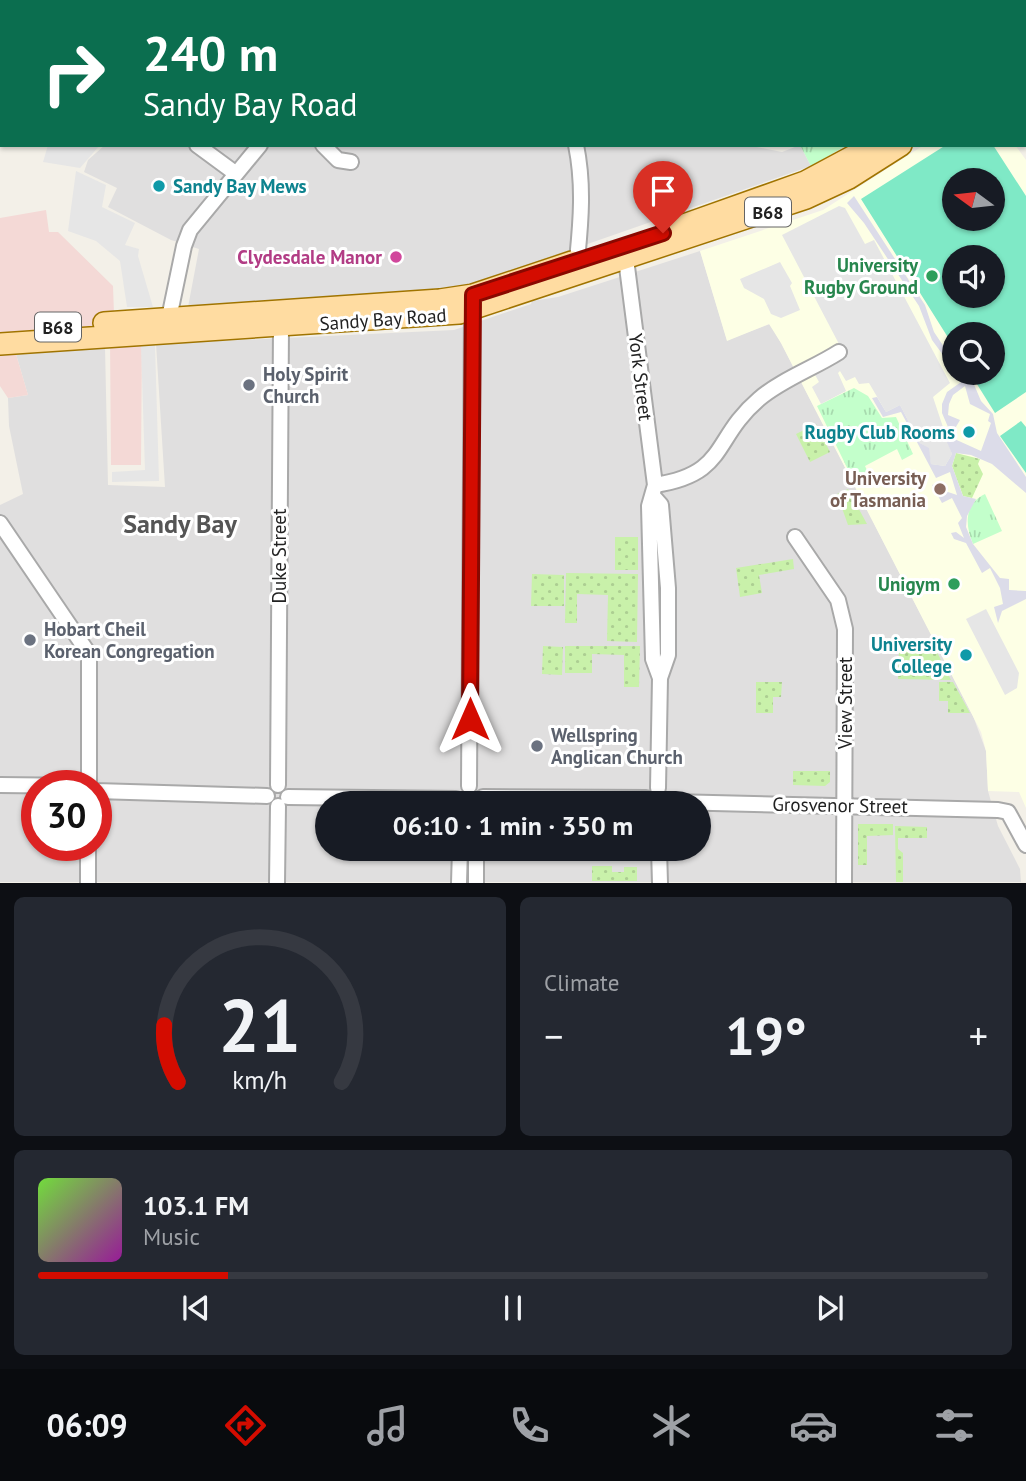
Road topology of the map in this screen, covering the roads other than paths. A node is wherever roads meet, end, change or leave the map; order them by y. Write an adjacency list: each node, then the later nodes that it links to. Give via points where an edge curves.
1 (200, 147): 8 (street)
2 (258, 147): 8 (street)
3 (325, 147): 7 (street, via 338,160)
4 (576, 147): 10 (street, via 582,172)
5 (871, 147): 9 (main road, Sandy Bay Road / B68, via 828,173)
6 (898, 147): 9 (main road, Sandy Bay Road / B68, via 806,198)
7 (351, 162)
8 (235, 173): 13 (street, via 190,230)
9 (625, 252): 10 (main road, Sandy Bay Road / B68); 11 (main road, Sandy Bay Road / B68); 18 (street, York Street)
10 (577, 260): 11 (main road, Sandy Bay Road / B68)
11 (472, 303): 12 (main road, Sandy Bay Road / B68); 24 (street)
12 (281, 319): 13 (main road, Sandy Bay Road / B68); 31 (street, Duke Street, via 278,785 269,789)
13 (170, 325): 14 (main road, Sandy Bay Road / B68)
14 (139, 328): 15 (main road, Sandy Bay Road / B68); 16 (main road, Sandy Bay Road / B68)
15 (0, 331)
16 (0, 344)
17 (839, 352): 18 (street, via 760,398 708,466)
18 (654, 490): 25 (street, York Street, via 661,505 668,655 660,678)
19 (0, 523): 21 (street, via 89,654)
20 (795, 537): 34 (street, View Street, via 838,600 845,629)
21 (89, 770)
22 (0, 785): 23 (street)
23 (21, 785)
24 (469, 786): 26 (street); 27 (street)
25 (658, 788): 28 (street); 29 (street)
26 (460, 791)
27 (479, 791)
28 (650, 791)
29 (667, 791)
30 (112, 792): 31 (street)
31 (278, 799): 32 (street); 41 (street)
32 (315, 799)
33 (711, 803): 34 (street, Grosvenor Street)
34 (844, 804): 35 (street, Grosvenor Street, via 1007,811); 45 (street, View Street)
35 (1026, 845)
36 (88, 861): 40 (street)
37 (460, 861): 42 (street)
38 (476, 861): 43 (street)
39 (659, 861): 44 (street)
40 (88, 883)
41 (277, 883)
42 (459, 883)
43 (476, 883)
44 (660, 883)
45 (844, 883)

